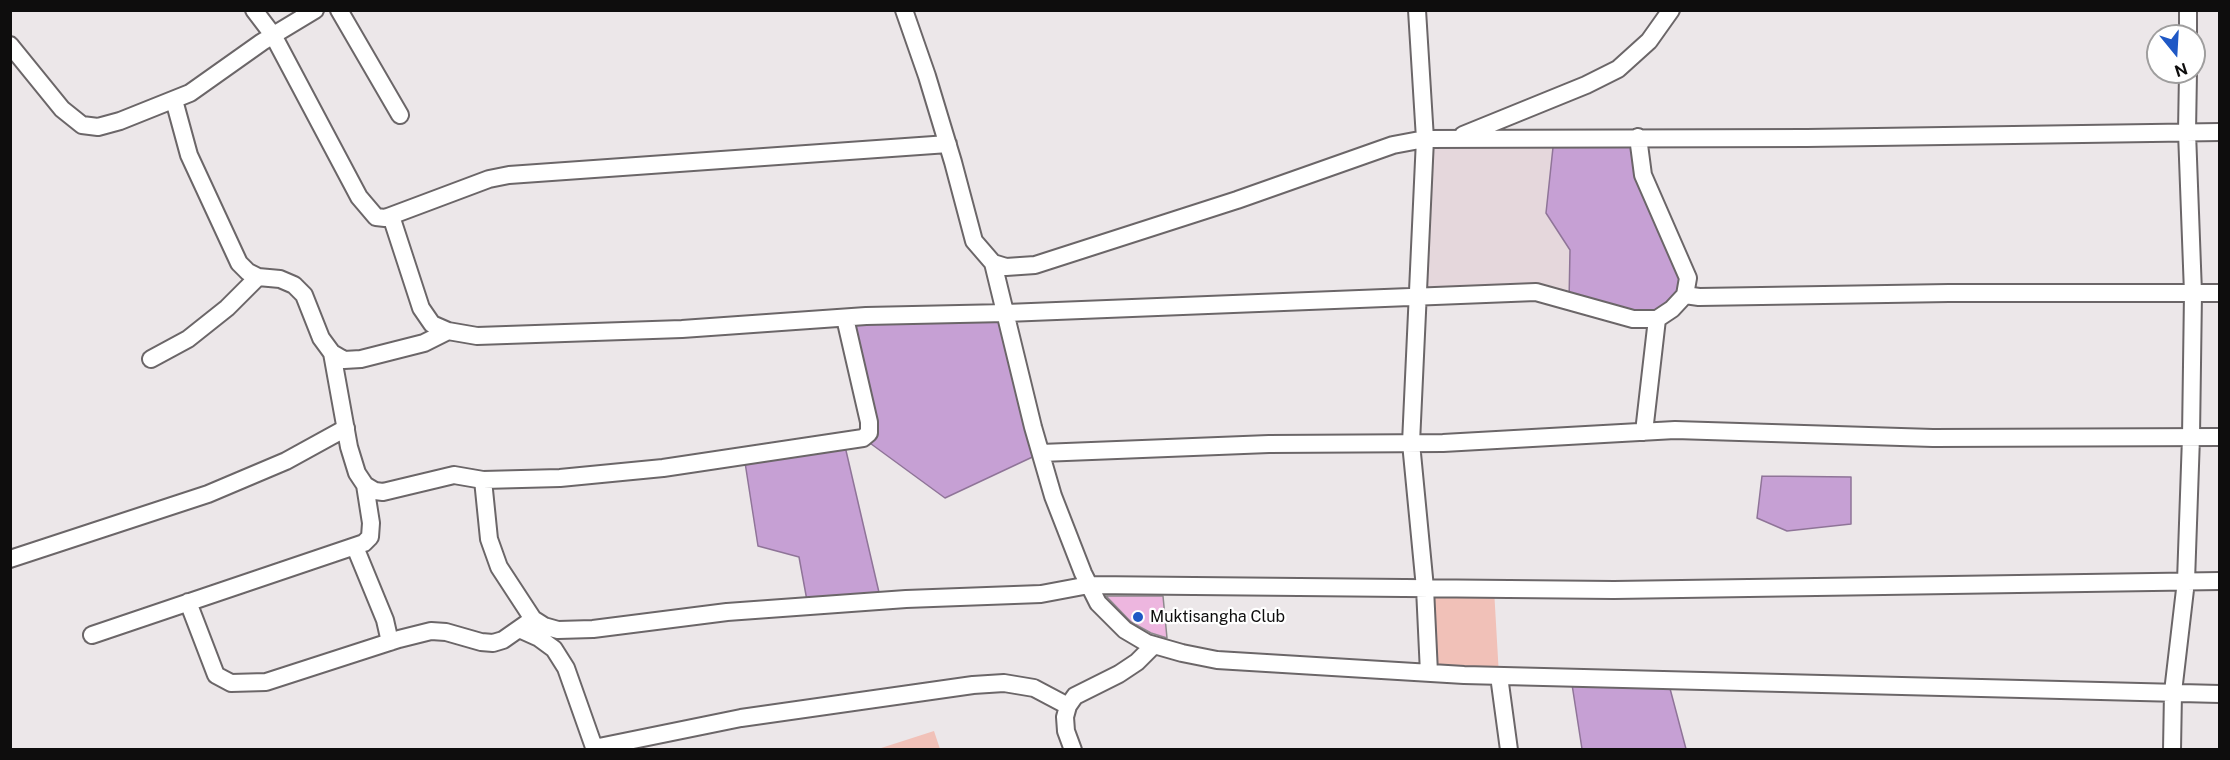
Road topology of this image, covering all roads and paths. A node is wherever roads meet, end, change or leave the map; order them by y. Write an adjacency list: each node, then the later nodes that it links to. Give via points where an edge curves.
1 (254, 10): 7 (street)
2 (315, 10): 7 (street)
3 (339, 10): 11 (street)
4 (904, 10): 17 (street)
5 (1417, 10): 15 (street)
6 (1671, 10): 16 (street, via 1649,41 1618,69)
7 (273, 35): 10 (street); 18 (street, via 359,197 376,217)
8 (10, 45): 10 (street, via 62,109 82,125 98,127)
9 (2188, 84): 12 (street)
10 (174, 100): 20 (street, via 189,155 239,263)
11 (400, 115)
12 (2187, 132): 13 (street); 14 (street); 21 (street)
13 (2220, 132)
14 (1638, 137): 16 (street); 23 (street, via 1643,175 1688,278)
15 (1425, 139): 16 (street); 19 (street, via 1393,145 1035,265 1017,268); 24 (street)
16 (1454, 139)
17 (948, 144): 18 (street, via 509,175); 19 (street, via 974,241)
18 (391, 216): 28 (street, via 421,308 432,324)
19 (993, 263): 25 (street)
20 (258, 277): 29 (street, via 294,285 304,296 321,338); 30 (street, via 188,339)
21 (2193, 293): 22 (street); 23 (street); 33 (street)
22 (2220, 293)
23 (1685, 295): 27 (street)
24 (1419, 296): 25 (street); 27 (street, via 1536,292 1633,319); 35 (street)
25 (1006, 313): 26 (street); 36 (street)
26 (845, 318): 28 (street, via 572,334 477,336); 37 (street, via 869,422 869,433 863,438 663,468 560,478)
27 (1658, 319): 32 (street)
28 (448, 331): 29 (street, via 424,343 361,359 344,360)
29 (332, 353): 31 (street)
30 (151, 359)
31 (346, 428): 38 (street, via 357,473); 40 (street, via 286,462 208,494)
32 (1644, 432): 33 (street, via 1933,438); 35 (street)
33 (2191, 437): 34 (street); 41 (street)
34 (2220, 437)
35 (1411, 443): 36 (street); 44 (street)
36 (1041, 453): 43 (street, via 1053,496)
37 (483, 480): 38 (street, via 453,475 383,492); 46 (street, via 494,555)
38 (365, 485): 39 (street, via 370,537)
39 (355, 547): 45 (street); 49 (street)
40 (10, 559)
41 (2186, 581): 42 (street); 44 (street, via 1614,590); 53 (street)
42 (2220, 581)
43 (1089, 585): 44 (street); 46 (street, via 1041,594 727,612 593,629 558,630); 50 (street, via 1098,603 1125,630)
44 (1425, 588): 51 (street)
45 (188, 602): 48 (street); 49 (street, via 216,675 231,683 266,682)
46 (533, 618): 47 (street)
47 (519, 629): 49 (street, via 493,643 446,632); 56 (street, via 554,650 566,668)
48 (92, 635)
49 (390, 642)
50 (1154, 645): 51 (street, via 1217,660); 55 (street, via 1119,674 1075,696)
51 (1429, 673): 52 (street)
52 (1499, 676): 53 (street); 58 (street)
53 (2173, 692): 54 (street); 59 (street)
54 (2220, 694)
55 (1068, 706): 56 (street, via 1034,688 1004,683 973,685 741,718); 57 (street, via 1066,731)
56 (595, 749)
57 (1073, 750)
58 (1509, 750)
59 (2172, 750)

